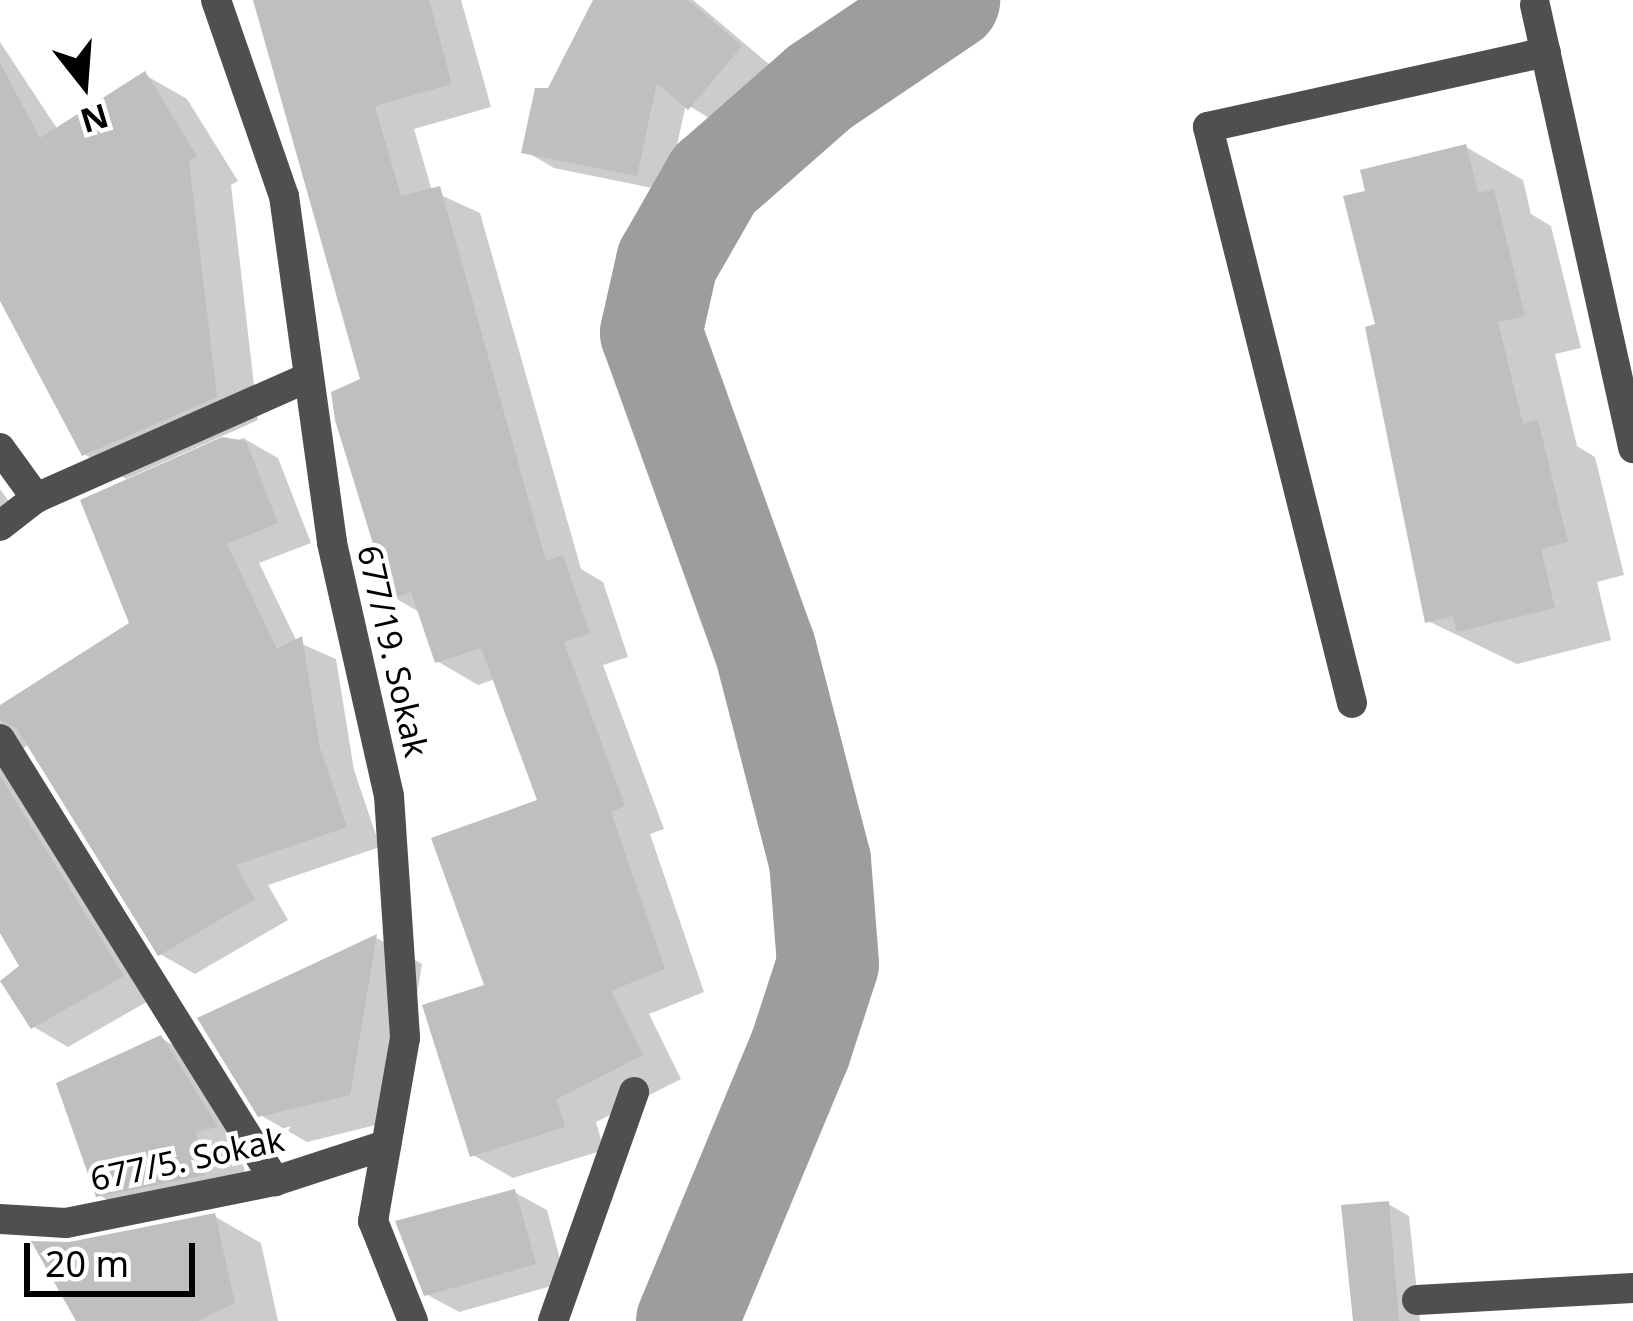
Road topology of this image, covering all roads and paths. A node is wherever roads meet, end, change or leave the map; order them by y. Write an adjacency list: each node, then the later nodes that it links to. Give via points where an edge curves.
1 (216, 0): 5 (street, 677/19. Sokak, via 284,196)
2 (1535, 4): 3 (street)
3 (1546, 52): 4 (street); 10 (street, via 1208,127)
4 (1621, 343): 7 (street)
5 (305, 379): 8 (street); 13 (street, 677/19. Sokak, via 389,796 405,1038)
6 (0, 448): 8 (street)
7 (1633, 448)
8 (36, 498): 9 (street)
9 (0, 526)
10 (1352, 703)
11 (0, 739): 14 (street)
12 (634, 1092): 19 (street)
13 (386, 1145): 14 (street, 677/5. Sokak); 18 (street, 677/19. Sokak, via 373,1221)
14 (275, 1181): 15 (street, 677/5. Sokak, via 66,1222)
15 (0, 1219)
16 (1633, 1288): 17 (street)
17 (1418, 1300)
18 (413, 1321)
19 (554, 1321)

